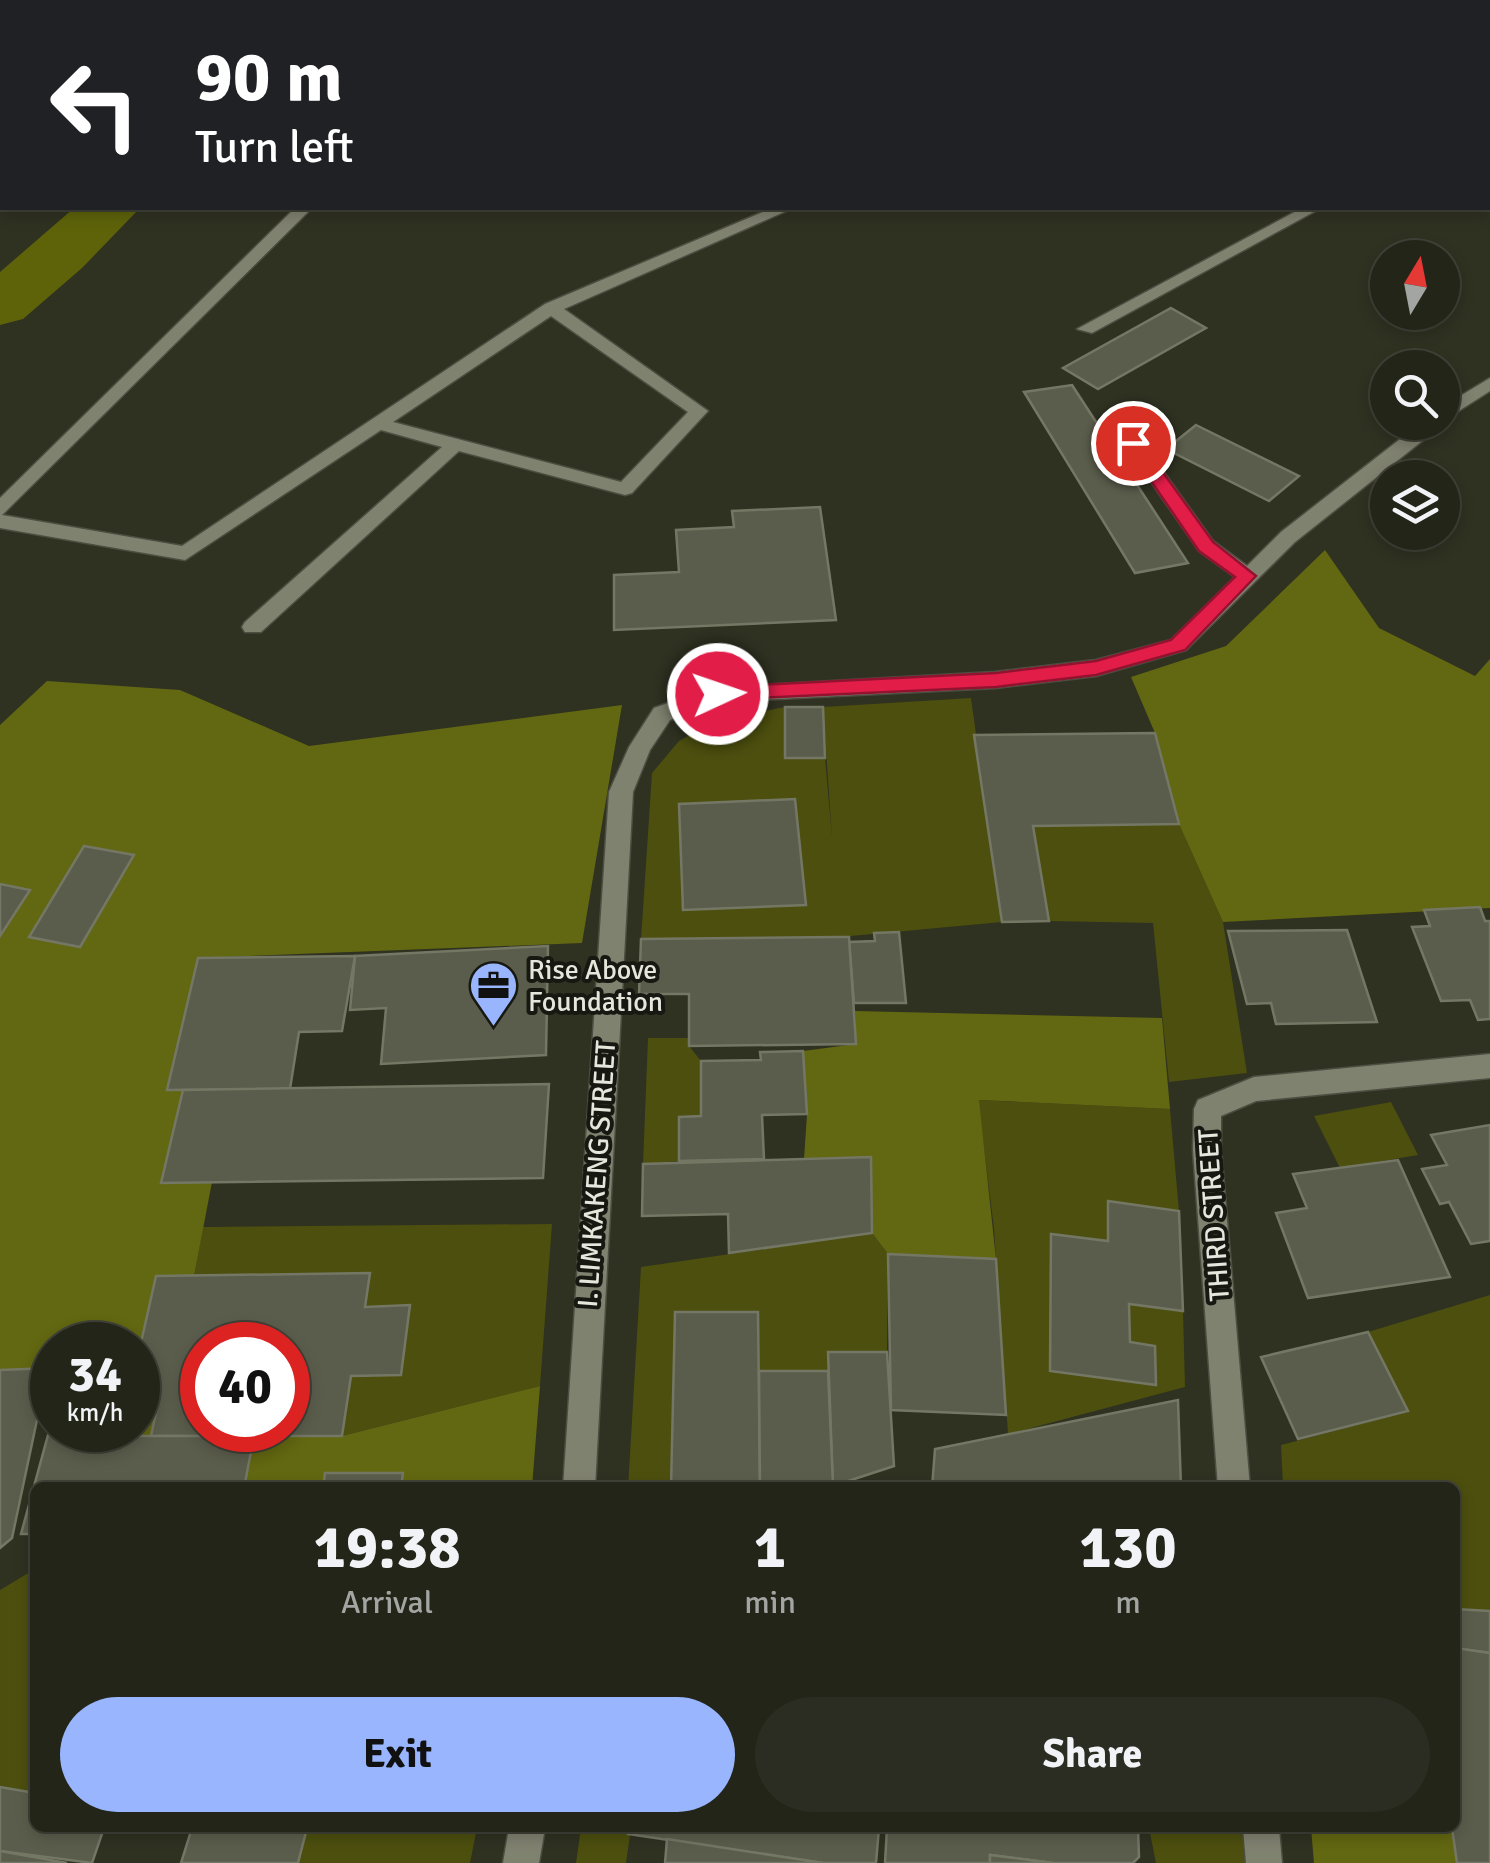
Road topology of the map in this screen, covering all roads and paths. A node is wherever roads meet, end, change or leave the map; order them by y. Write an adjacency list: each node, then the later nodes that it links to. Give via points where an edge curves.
1 (302, 210): 12 (street)
2 (780, 210): 4 (street)
3 (1309, 210): 5 (street)
4 (551, 308): 8 (street); 11 (street, via 699,410 624,488)
5 (1086, 329)
6 (1490, 383): 7 (street)
7 (1460, 404)
8 (375, 424): 11 (street); 13 (street, via 185,553)
9 (1411, 440): 14 (street, I. LIMKAKENG STREET)
10 (1133, 443): 14 (street, via 1206,546)
11 (456, 444): 15 (street)
12 (0, 509)
13 (0, 521)
14 (1247, 576): 17 (street, I. LIMKAKENG STREET, via 1178,645 1096,668 996,680 718,694 662,714 622,792)
15 (253, 627)
16 (1490, 1066): 18 (street, THIRD STREET, via 1254,1089 1208,1109)
17 (579, 1482)
18 (1234, 1482)
19 (526, 1832): 21 (street)
20 (1261, 1832): 22 (street)
21 (521, 1863)
22 (1264, 1863)

